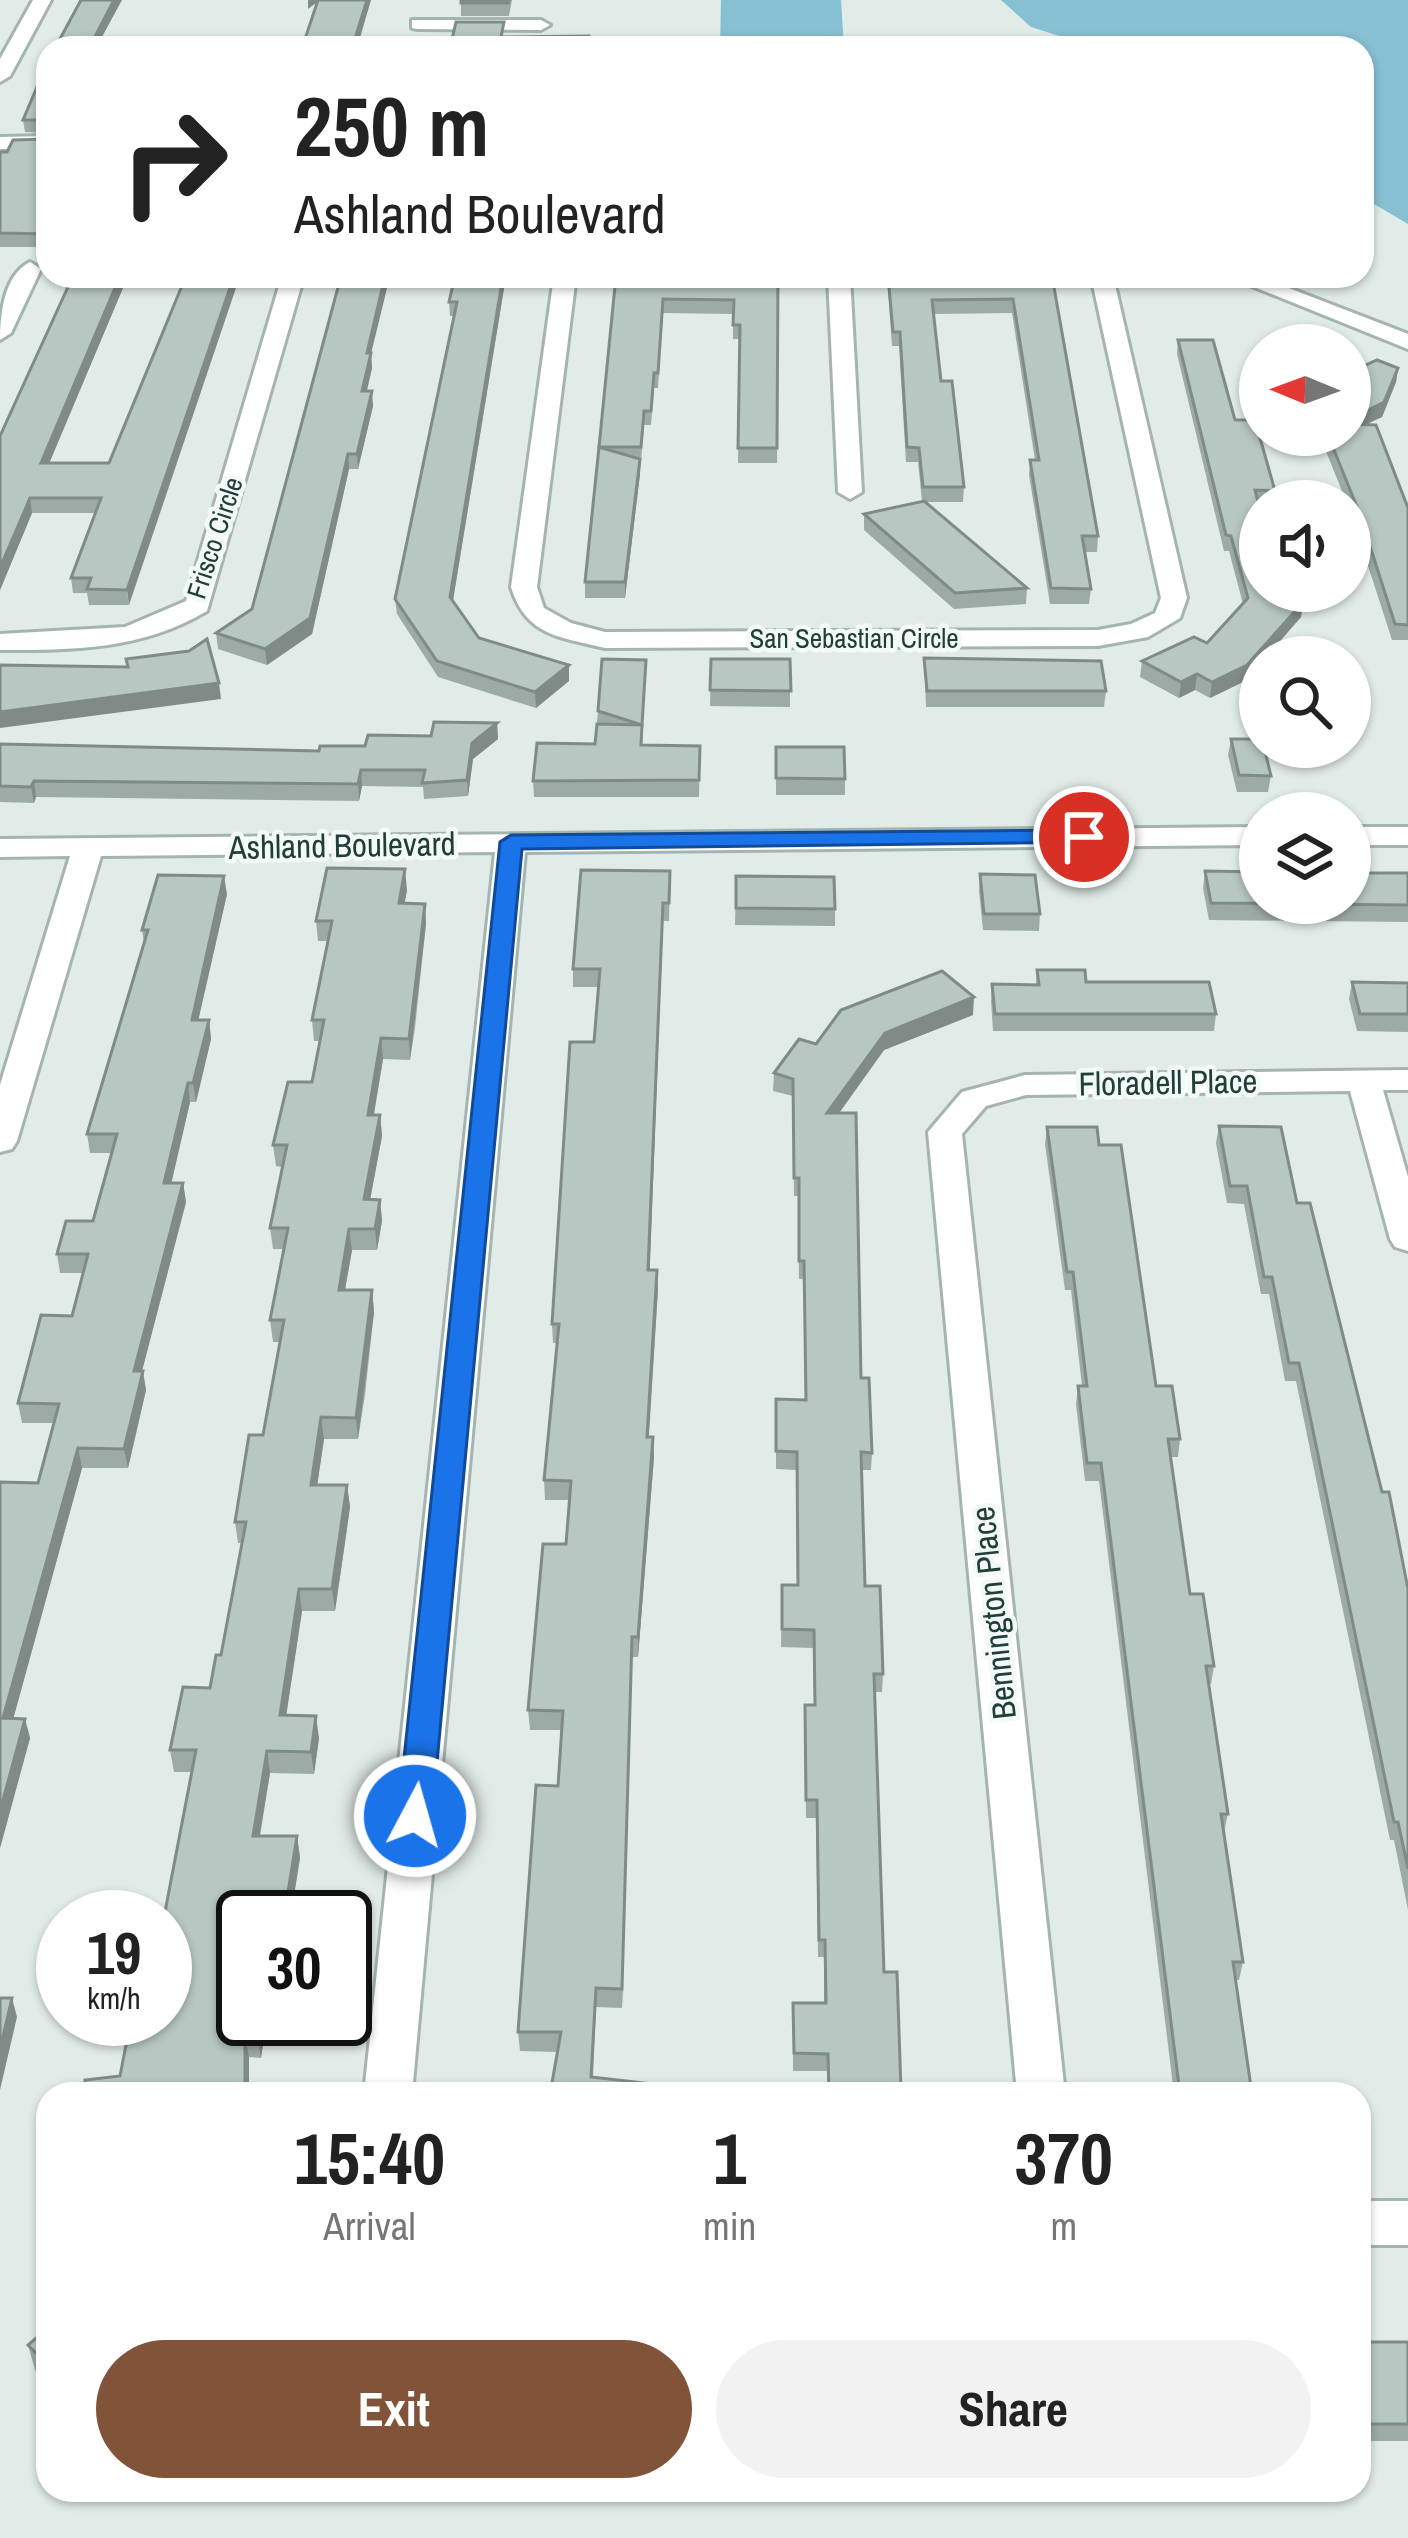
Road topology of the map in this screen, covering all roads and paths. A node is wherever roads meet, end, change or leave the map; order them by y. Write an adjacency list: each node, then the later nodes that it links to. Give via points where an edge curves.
1 (42, 0): 6 (street)
2 (424, 0): 3 (street)
3 (418, 24): 4 (street); 5 (street)
4 (541, 25)
5 (414, 36)
6 (0, 76)
7 (0, 142): 8 (street)
8 (36, 142)
9 (36, 269): 10 (street)
10 (0, 270)
11 (36, 274): 17 (street)
12 (290, 288): 20 (street, Frisco Circle, via 198,605 137,635)
13 (563, 288): 15 (street, San Sebastian Circle, via 524,587 532,612 605,640 1098,638 1167,618 1174,598)
14 (840, 288): 19 (street)
15 (1105, 288)
16 (1269, 288): 18 (street)
17 (0, 333)
18 (1408, 342)
19 (850, 492)
20 (0, 642)
21 (1239, 836): 24 (street, Ashland Boulevard)
22 (1371, 836): 23 (street)
23 (1408, 836)
24 (511, 842): 26 (street, Ashland Boulevard); 32 (street)
25 (0, 848): 26 (street, Ashland Boulevard)
26 (88, 848): 30 (street)
27 (1363, 1079): 28 (street, Floradell Place); 29 (street, Floradell Place, via 1025,1084 974,1099); 31 (street)
28 (1408, 1080)
29 (945, 1132): 33 (street, Bennington Place)
30 (0, 1141)
31 (1408, 1239)
32 (389, 2082)
33 (1040, 2082)
34 (1371, 2223): 35 (street)
35 (1408, 2223)

